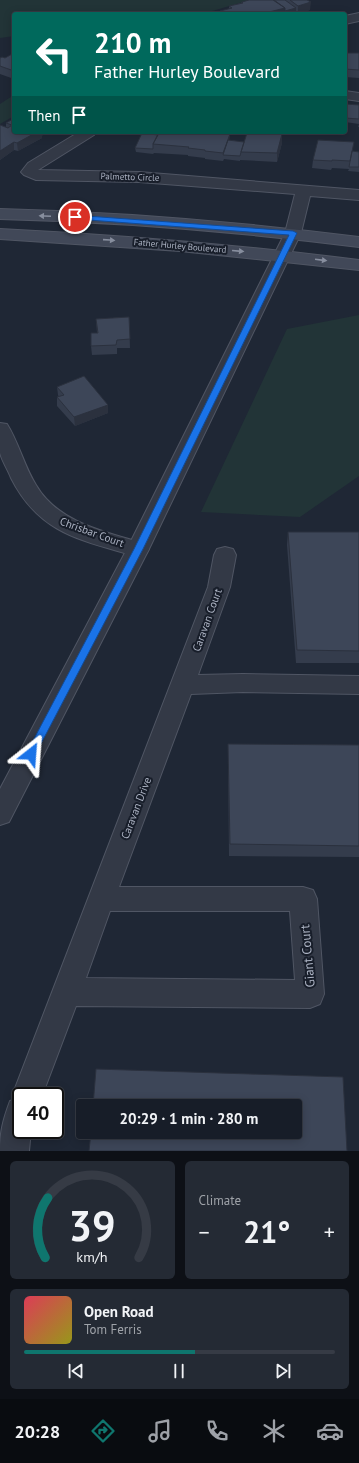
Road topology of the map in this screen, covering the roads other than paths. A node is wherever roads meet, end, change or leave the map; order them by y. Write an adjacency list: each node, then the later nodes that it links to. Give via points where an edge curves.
1 (359, 17): 2 (street)
2 (347, 20)
3 (347, 95): 4 (street)
4 (359, 97)
5 (86, 134): 6 (street, Palmetto Circle, via 33,166 29,172 36,175 139,177)
6 (304, 190): 7 (street, Palmetto Circle); 9 (street)
7 (359, 195)
8 (0, 214): 9 (main road, Father Hurley Boulevard, one-way to 8, via 104,218)
9 (293, 233): 11 (main road, Father Hurley Boulevard); 12 (street)
10 (0, 234): 12 (main road, Father Hurley Boulevard, one-way to 12, via 112,240)
11 (359, 242)
12 (283, 255): 13 (main road, Father Hurley Boulevard, one-way to 13); 15 (street)
13 (359, 265)
14 (0, 429): 15 (street, Chrisbar Court, via 28,491 45,511 60,523)
15 (138, 549): 19 (street)
16 (225, 555): 17 (street, Caravan Court, via 219,587)
17 (183, 685): 18 (street); 20 (street, Caravan Drive)
18 (359, 685)
19 (0, 814)
20 (101, 899): 21 (street, Caravan Drive); 21 (street, Giant Court, via 303,899 310,994)
21 (67, 992): 22 (street, Caravan Drive)
22 (30, 1087)
23 (15, 1139): 24 (street)
24 (13, 1151)

